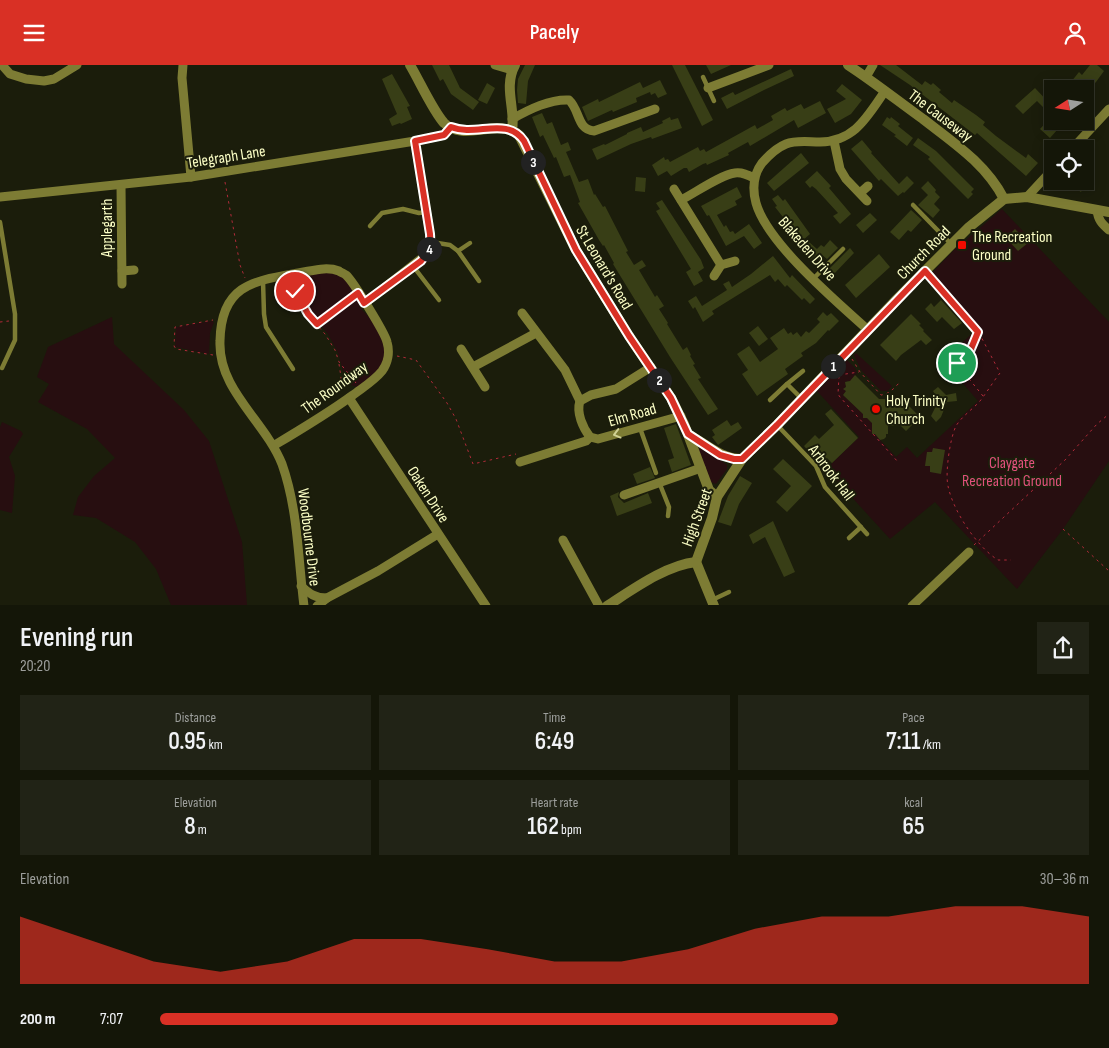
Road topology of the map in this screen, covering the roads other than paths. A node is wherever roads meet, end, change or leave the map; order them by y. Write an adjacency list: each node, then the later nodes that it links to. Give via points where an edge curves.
1 (2, 65): 2 (street, via 10,74 44,81 54,79)
2 (77, 65)
3 (410, 65): 18 (street, via 440,116)
4 (495, 65): 9 (street)
5 (770, 65): 12 (street)
6 (848, 65): 11 (street, The Causeway)
7 (873, 65): 11 (street)
8 (180, 66): 23 (street)
9 (514, 68): 17 (street, via 509,95)
10 (703, 77): 12 (lane)
11 (866, 77): 13 (street, The Causeway)
12 (708, 88): 14 (lane)
13 (885, 91): 22 (street, via 856,129); 32 (street, The Causeway, via 980,164)
14 (714, 101)
15 (655, 109): 17 (street, via 594,131 584,128 569,100 540,106)
16 (1109, 109): 20 (street)
17 (512, 119): 19 (street)
18 (451, 127): 19 (street, via 467,131); 21 (street, Telegraph Lane, via 444,135)
19 (512, 130): 64 (street, St Leonard's Road, via 524,141 576,250)
20 (1080, 140)
21 (415, 141): 23 (street, Telegraph Lane); 37 (street)
22 (834, 141): 24 (street, via 787,143 766,157); 29 (street, via 840,169)
23 (191, 177): 26 (street, Telegraph Lane)
24 (754, 178): 33 (street, via 735,173 725,176); 53 (street, Blakeden Drive, via 756,204 761,215 788,253)
25 (1044, 179): 31 (street)
26 (121, 185): 30 (street, Telegraph Lane); 50 (street, Applegarth)
27 (868, 186): 29 (street)
28 (674, 189): 33 (street)
29 (860, 193): 34 (street)
30 (0, 197)
31 (1027, 197): 32 (street); 36 (street)
32 (1004, 199): 44 (street, Church Road)
33 (681, 200): 48 (street)
34 (867, 201)
35 (913, 205): 44 (lane)
36 (1097, 210): 38 (street); 41 (street, via 1097,217)
37 (427, 212): 40 (lane, via 403,209 382,213); 42 (street)
38 (1109, 212)
39 (0, 222): 65 (lane, via 15,321 15,340)
40 (370, 226)
41 (1109, 230)
42 (430, 242): 46 (lane, via 450,245); 49 (street, via 427,254)
43 (470, 243): 46 (lane)
44 (952, 245): 60 (street, Church Road)
45 (843, 249): 53 (lane)
46 (458, 251): 55 (lane)
47 (735, 261): 48 (street)
48 (721, 265): 52 (street)
49 (413, 266): 57 (lane); 58 (street)
50 (122, 271): 51 (street, Applegarth); 56 (street, Applegarth)
51 (134, 271)
52 (714, 276)
53 (813, 279): 60 (street, Blakeden Drive)
54 (263, 280): 58 (street, via 324,269 340,271 351,281); 66 (lane, via 266,327); 79 (street, via 250,284 230,301 222,323 220,342 224,371)
55 (479, 281)
56 (122, 284)
57 (439, 300)
58 (364, 303): 70 (street, The Roundway, via 381,329 388,355 382,370)
59 (522, 313): 61 (street)
60 (868, 330): 71 (street, Church Road)
61 (536, 333): 63 (street); 73 (street, via 565,370)
62 (461, 349): 63 (street)
63 (472, 367): 69 (street)
64 (650, 367): 73 (street, Elm Road, via 616,389); 74 (street, St Leonard's Road)
65 (2, 368)
66 (293, 369)
67 (803, 371): 68 (lane)
68 (787, 384): 71 (lane); 72 (lane)
69 (485, 387)
70 (347, 399): 79 (street, The Roundway); 88 (street, Oaken Drive)
71 (802, 399): 75 (street, Church Road)
72 (770, 400)
73 (580, 401): 78 (street, Elm Road, via 582,423)
74 (681, 416): 76 (street, Elm Road); 77 (street, St Leonard's Road)
75 (777, 425): 81 (street, Church Road); 87 (lane, Arbrook Hall, via 816,465 825,487)
76 (640, 428): 78 (street, Elm Road, one-way to 78, via 598,439); 83 (lane)
77 (688, 434): 81 (street, via 720,455); 82 (street, St Leonard's Road)
78 (590, 437): 80 (street, Elm Road, via 575,445)
79 (273, 446): 96 (street, Woodbourne Drive, via 292,500)
80 (519, 458)
81 (742, 459): 85 (street, High Street)
82 (701, 468): 83 (street); 85 (street, St Leonard's Road, via 709,490)
83 (658, 478): 84 (street); 86 (lane, via 669,507)
84 (624, 495)
85 (717, 497): 95 (street, High Street)
86 (668, 516)
87 (861, 527): 89 (lane, Arbrook Hall); 90 (lane)
88 (438, 534): 98 (street); 102 (street, Oaken Drive)
89 (867, 534)
90 (849, 538)
91 (563, 540): 93 (street)
92 (576, 543): 93 (street)
93 (568, 549): 103 (street)
94 (969, 552): 105 (street)
95 (696, 562): 99 (street); 104 (street, via 674,568)
96 (301, 586): 98 (street, via 311,595); 100 (street, Woodbourne Drive)
97 (729, 592): 99 (lane)
98 (327, 598): 101 (street)
99 (713, 603)
100 (304, 605)
101 (317, 605)
102 (486, 605)
103 (598, 605)
104 (607, 605)
105 (912, 605)

